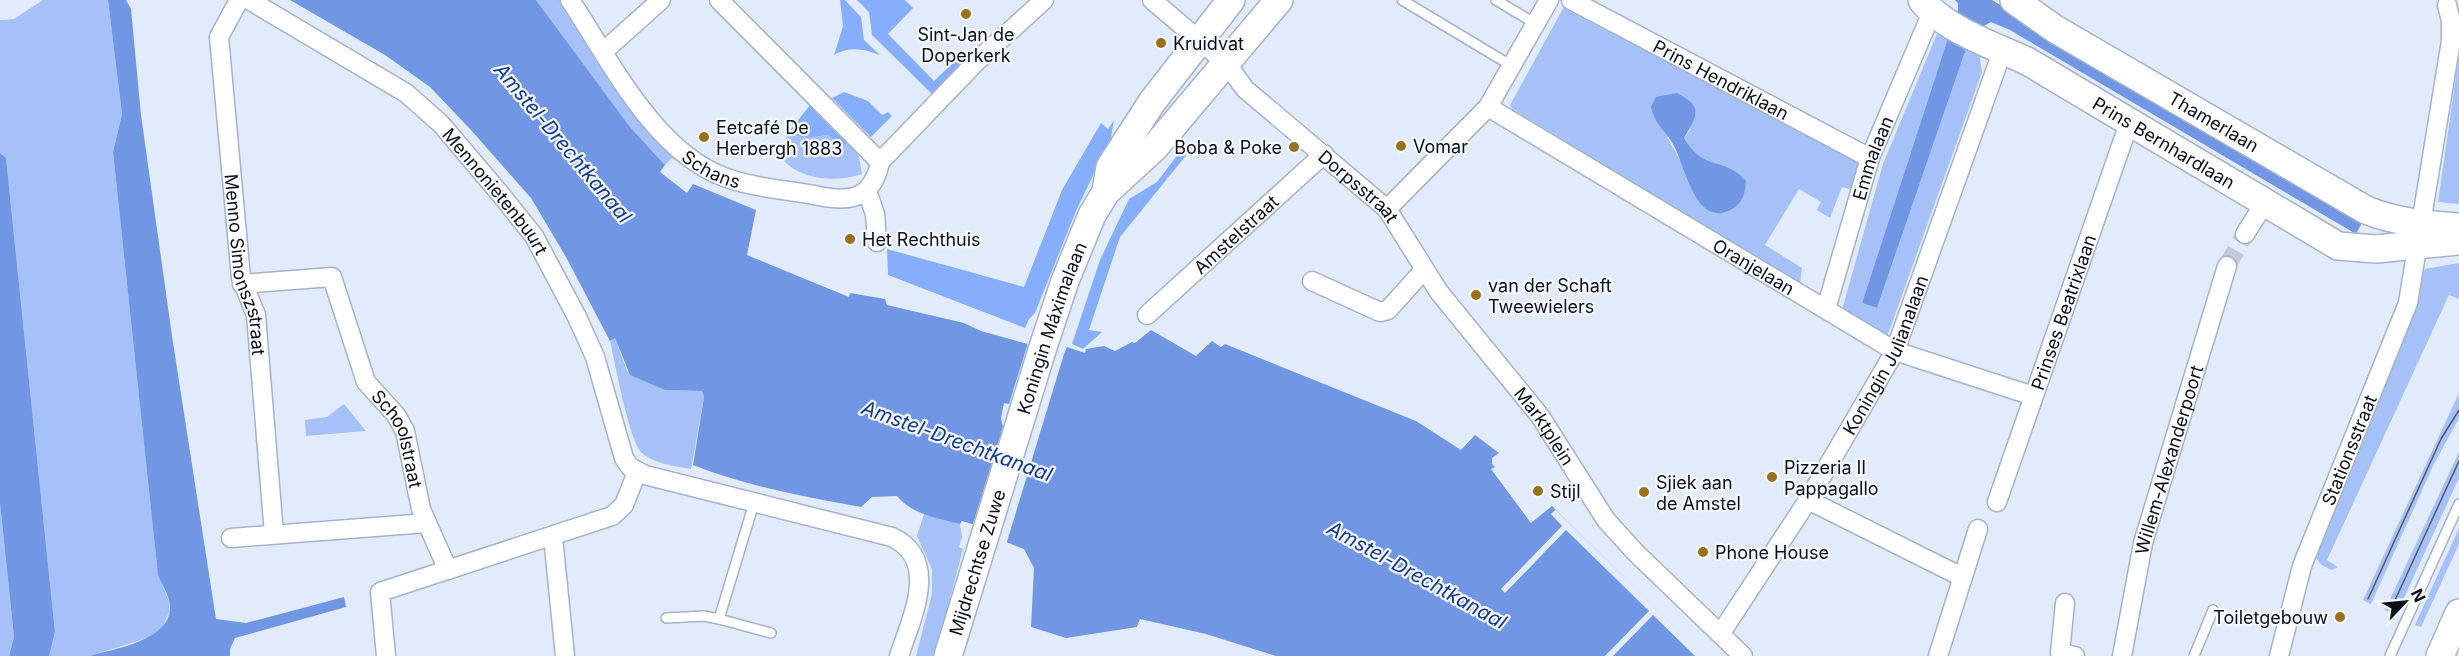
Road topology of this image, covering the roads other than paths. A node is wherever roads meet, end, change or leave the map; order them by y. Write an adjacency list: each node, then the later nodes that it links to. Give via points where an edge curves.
1 (239, 0): 40 (street, Menno Simonszstraat, via 219,37)
2 (249, 0): 46 (street, Mennonietenbuurt, via 406,93 441,124 502,196 534,236 577,317 595,357 624,458)
3 (570, 0): 19 (street, Schans)
4 (661, 0): 19 (street)
5 (719, 0): 27 (street)
6 (1044, 0): 27 (street, via 977,61)
7 (1152, 0): 18 (street)
8 (1231, 0): 18 (street, Koningin Máximalaan)
9 (1279, 0): 21 (street, Koningin Máximalaan)
10 (1402, 0): 22 (lane)
11 (1496, 0): 17 (lane)
12 (1549, 0): 17 (street)
13 (1570, 0): 26 (street, Prins Hendriklaan)
14 (2014, 0): 34 (street, Thamerlaan, via 2055,29 2345,198)
15 (2444, 2): 34 (street, Stationsstraat, via 2451,21 2451,41)
16 (1927, 6): 20 (street, Prins Bernhardlaan); 26 (street, Emmalaan)
17 (1536, 24): 22 (street)
18 (1198, 39): 21 (street, Dorpsstraat); 29 (street, Koningin Máximalaan, via 1110,167)
19 (604, 51): 28 (street, Schans, via 642,110 679,149 704,168 726,178 836,199)
20 (2002, 52): 24 (street, Prins Bernhardlaan, via 2027,61); 43 (street, Koningin Julianalaan)
21 (1227, 64): 25 (street, Dorpsstraat, via 1245,88); 29 (street, Koningin Máximalaan, via 1155,147)
22 (1512, 66): 23 (street)
23 (1488, 107): 31 (street); 41 (street, Oranjelaan)
24 (2129, 123): 30 (street, Prins Bernhardlaan); 44 (street, Prinses Beatrixlaan)
25 (1324, 154): 31 (street, Dorpsstraat); 42 (street, Amstelstraat)
26 (1870, 158): 41 (street, Emmalaan)
27 (880, 162): 28 (street, via 876,180)
28 (867, 191): 36 (street, via 875,214)
29 (1106, 192): 45 (street, Koningin Máximalaan, via 1092,215 1065,281)
30 (2264, 204): 33 (street); 34 (street, Prins Bernhardlaan, via 2338,246 2376,249)
31 (1387, 209): 38 (street, Dorpsstraat)
32 (2459, 227): 34 (street)
33 (2246, 234)
34 (2420, 235): 35 (street); 74 (street, Stationsstraat, via 2408,303 2302,566)
35 (2459, 241)
36 (877, 242)
37 (2227, 266): 72 (street, Willem-Alexanderpoort, via 2144,543)
38 (1424, 270): 39 (street, via 1388,310 1380,312); 64 (street, Marktplein, via 1540,416 1606,520)
39 (1312, 281)
40 (242, 284): 51 (street, Schoolstraat, via 332,277 367,383 405,431); 53 (street, Menno Simonszstraat, via 256,315)
41 (1826, 309): 43 (street, Oranjelaan)
42 (1147, 315)
43 (1895, 351): 44 (street, Oranjelaan); 47 (street, Koningin Julianalaan)
44 (2033, 396): 48 (street, Prinses Beatrixlaan)
45 (1006, 469): 69 (street, Mijdrechtse Zuwe)
46 (637, 472): 49 (street); 54 (street, via 619,511)
47 (1808, 500): 57 (street); 64 (street, Koningin Julianalaan)
48 (1997, 502)
49 (754, 503): 62 (lane); 68 (street, via 892,537 906,547 916,561 920,586)
50 (2459, 504): 75 (lane)
51 (427, 523): 53 (street); 56 (street)
52 (1978, 529): 57 (street)
53 (274, 534): 55 (street)
54 (553, 537): 56 (street); 67 (street)
55 (231, 538)
56 (448, 570): 66 (street, via 380,592)
57 (1962, 577): 71 (street)
58 (2066, 603): 65 (street, via 2060,653)
59 (2213, 610): 73 (lane)
60 (2459, 613): 76 (street)
61 (666, 618): 62 (lane)
62 (719, 619): 63 (lane)
63 (771, 633)
64 (1721, 633): 70 (street, Marktplein)
65 (2069, 655)
66 (386, 656)
67 (565, 656)
68 (899, 656)
69 (948, 656)
70 (1743, 656)
71 (1938, 656)
72 (2122, 656)
73 (2194, 656)
74 (2279, 656)
75 (2390, 656)
76 (2440, 656)

